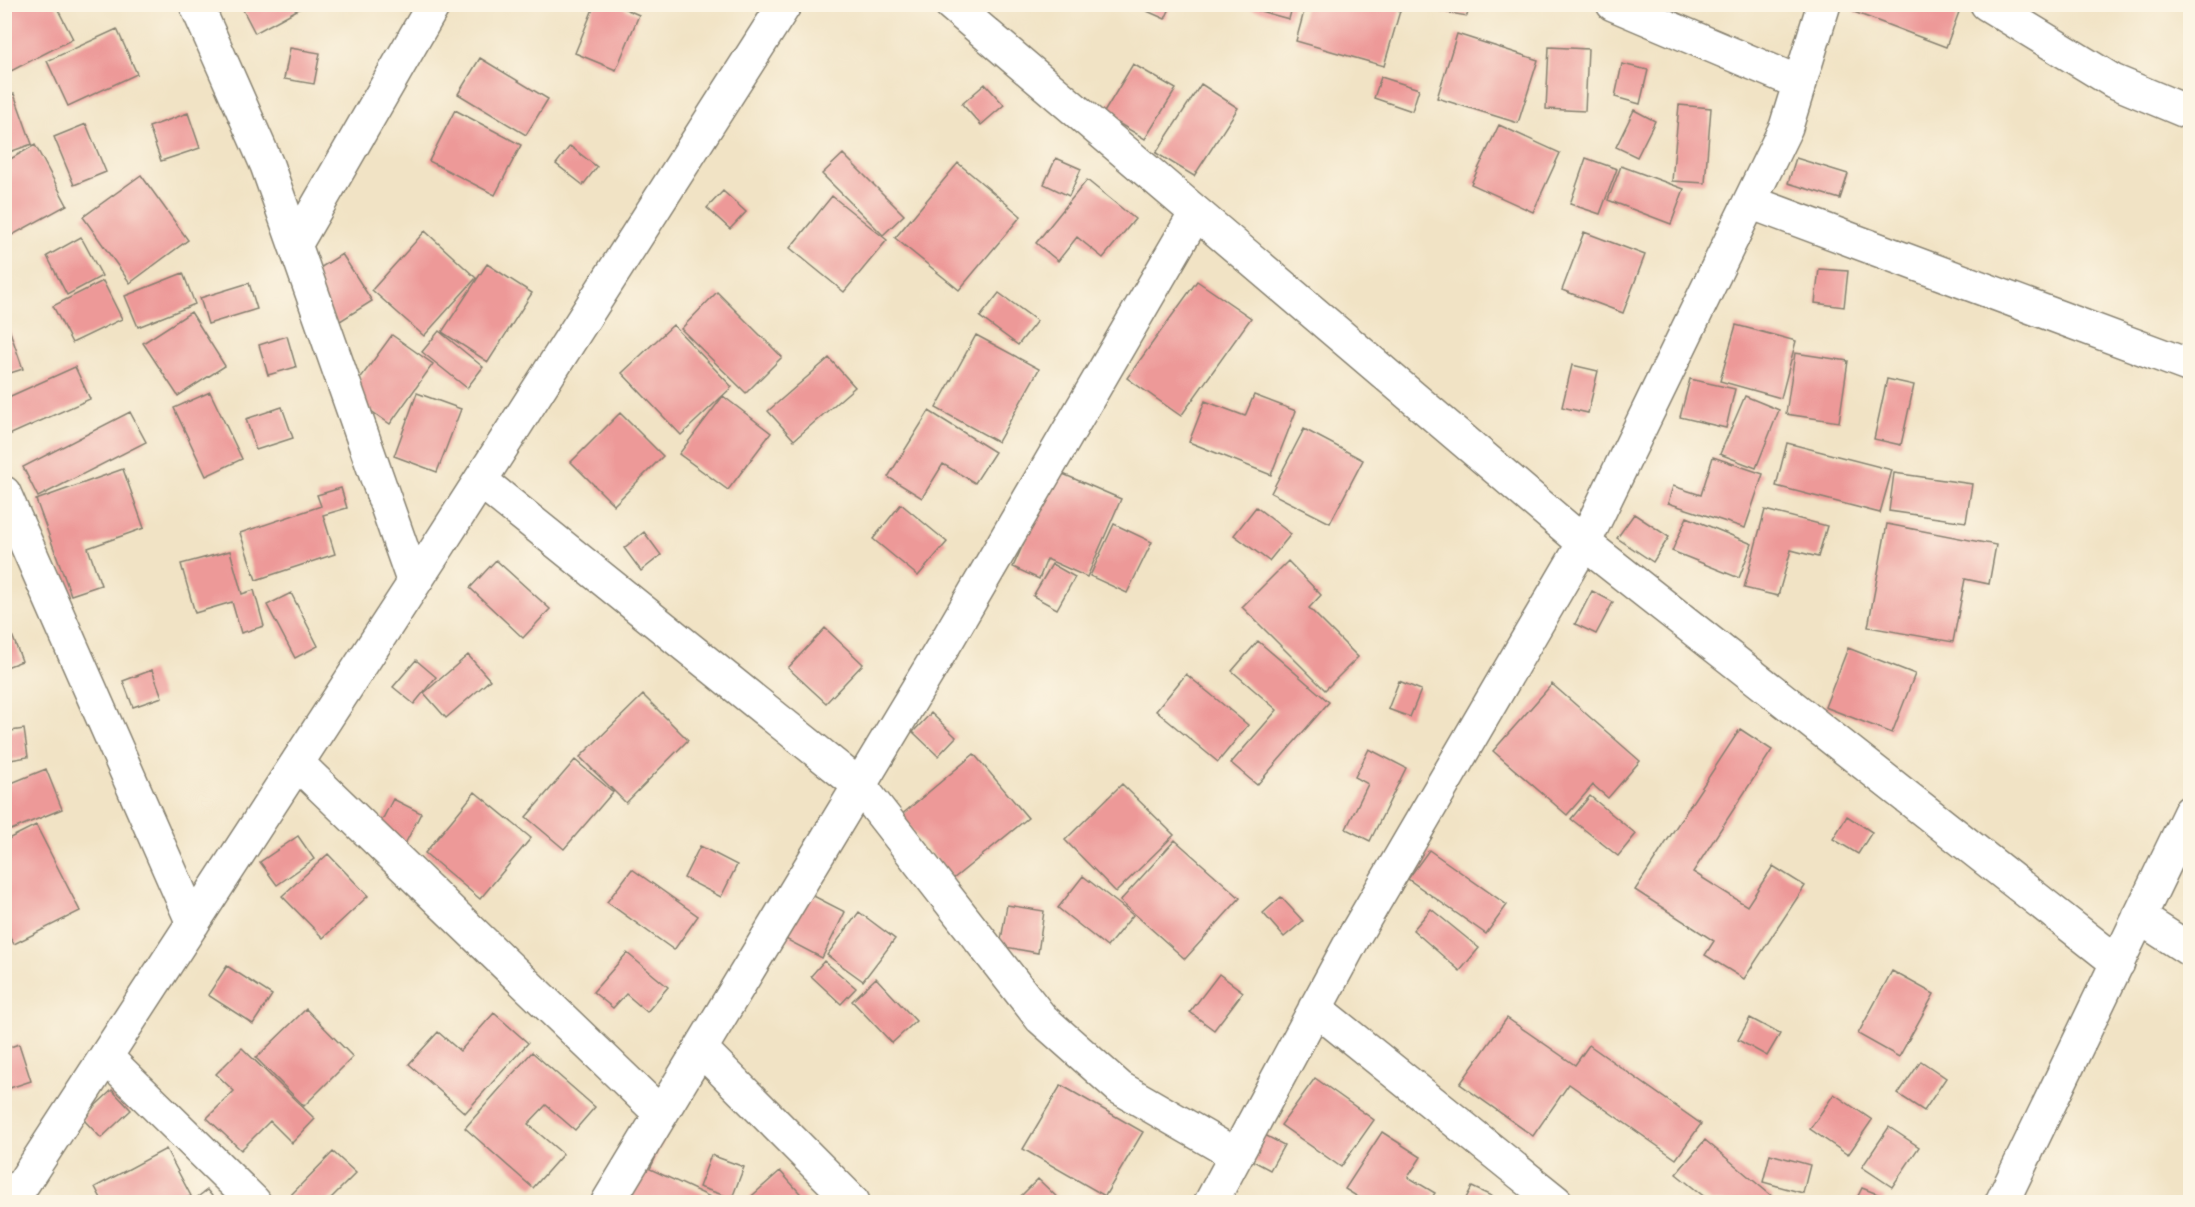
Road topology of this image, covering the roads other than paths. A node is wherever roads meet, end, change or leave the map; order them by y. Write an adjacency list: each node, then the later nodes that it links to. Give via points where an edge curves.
1 (196, 4): 12 (street, via 267,165)
2 (434, 4): 12 (street)
3 (785, 4): 14 (street)
4 (951, 4): 11 (street)
5 (1613, 4): 8 (street)
6 (1824, 4): 8 (street)
7 (1987, 4): 9 (street, via 2114,81)
8 (1800, 83): 10 (street, via 1786,127)
9 (2190, 113)
10 (1750, 202): 13 (street); 16 (street)
11 (1196, 213): 16 (street); 19 (street)
12 (295, 245): 17 (street)
13 (2190, 366)
14 (481, 481): 17 (street); 19 (street)
15 (4, 493): 22 (street)
16 (1584, 543): 24 (street); 25 (street)
17 (414, 584): 18 (street)
18 (297, 763): 22 (street); 28 (street)
19 (860, 786): 26 (street); 29 (street, via 1041,1018 1120,1088)
20 (2190, 812): 21 (street)
21 (2139, 917): 23 (street); 24 (street)
22 (193, 923): 27 (street)
23 (2190, 950)
24 (2118, 963): 36 (street)
25 (1315, 1008): 29 (street); 35 (street)
26 (700, 1049): 28 (street); 33 (street)
27 (106, 1058): 30 (street); 31 (street)
28 (661, 1114): 32 (street)
29 (1236, 1155): 34 (street)
30 (10, 1191)
31 (254, 1203)
32 (608, 1203)
33 (853, 1203)
34 (1211, 1203)
35 (1556, 1203)
36 (2002, 1203)

